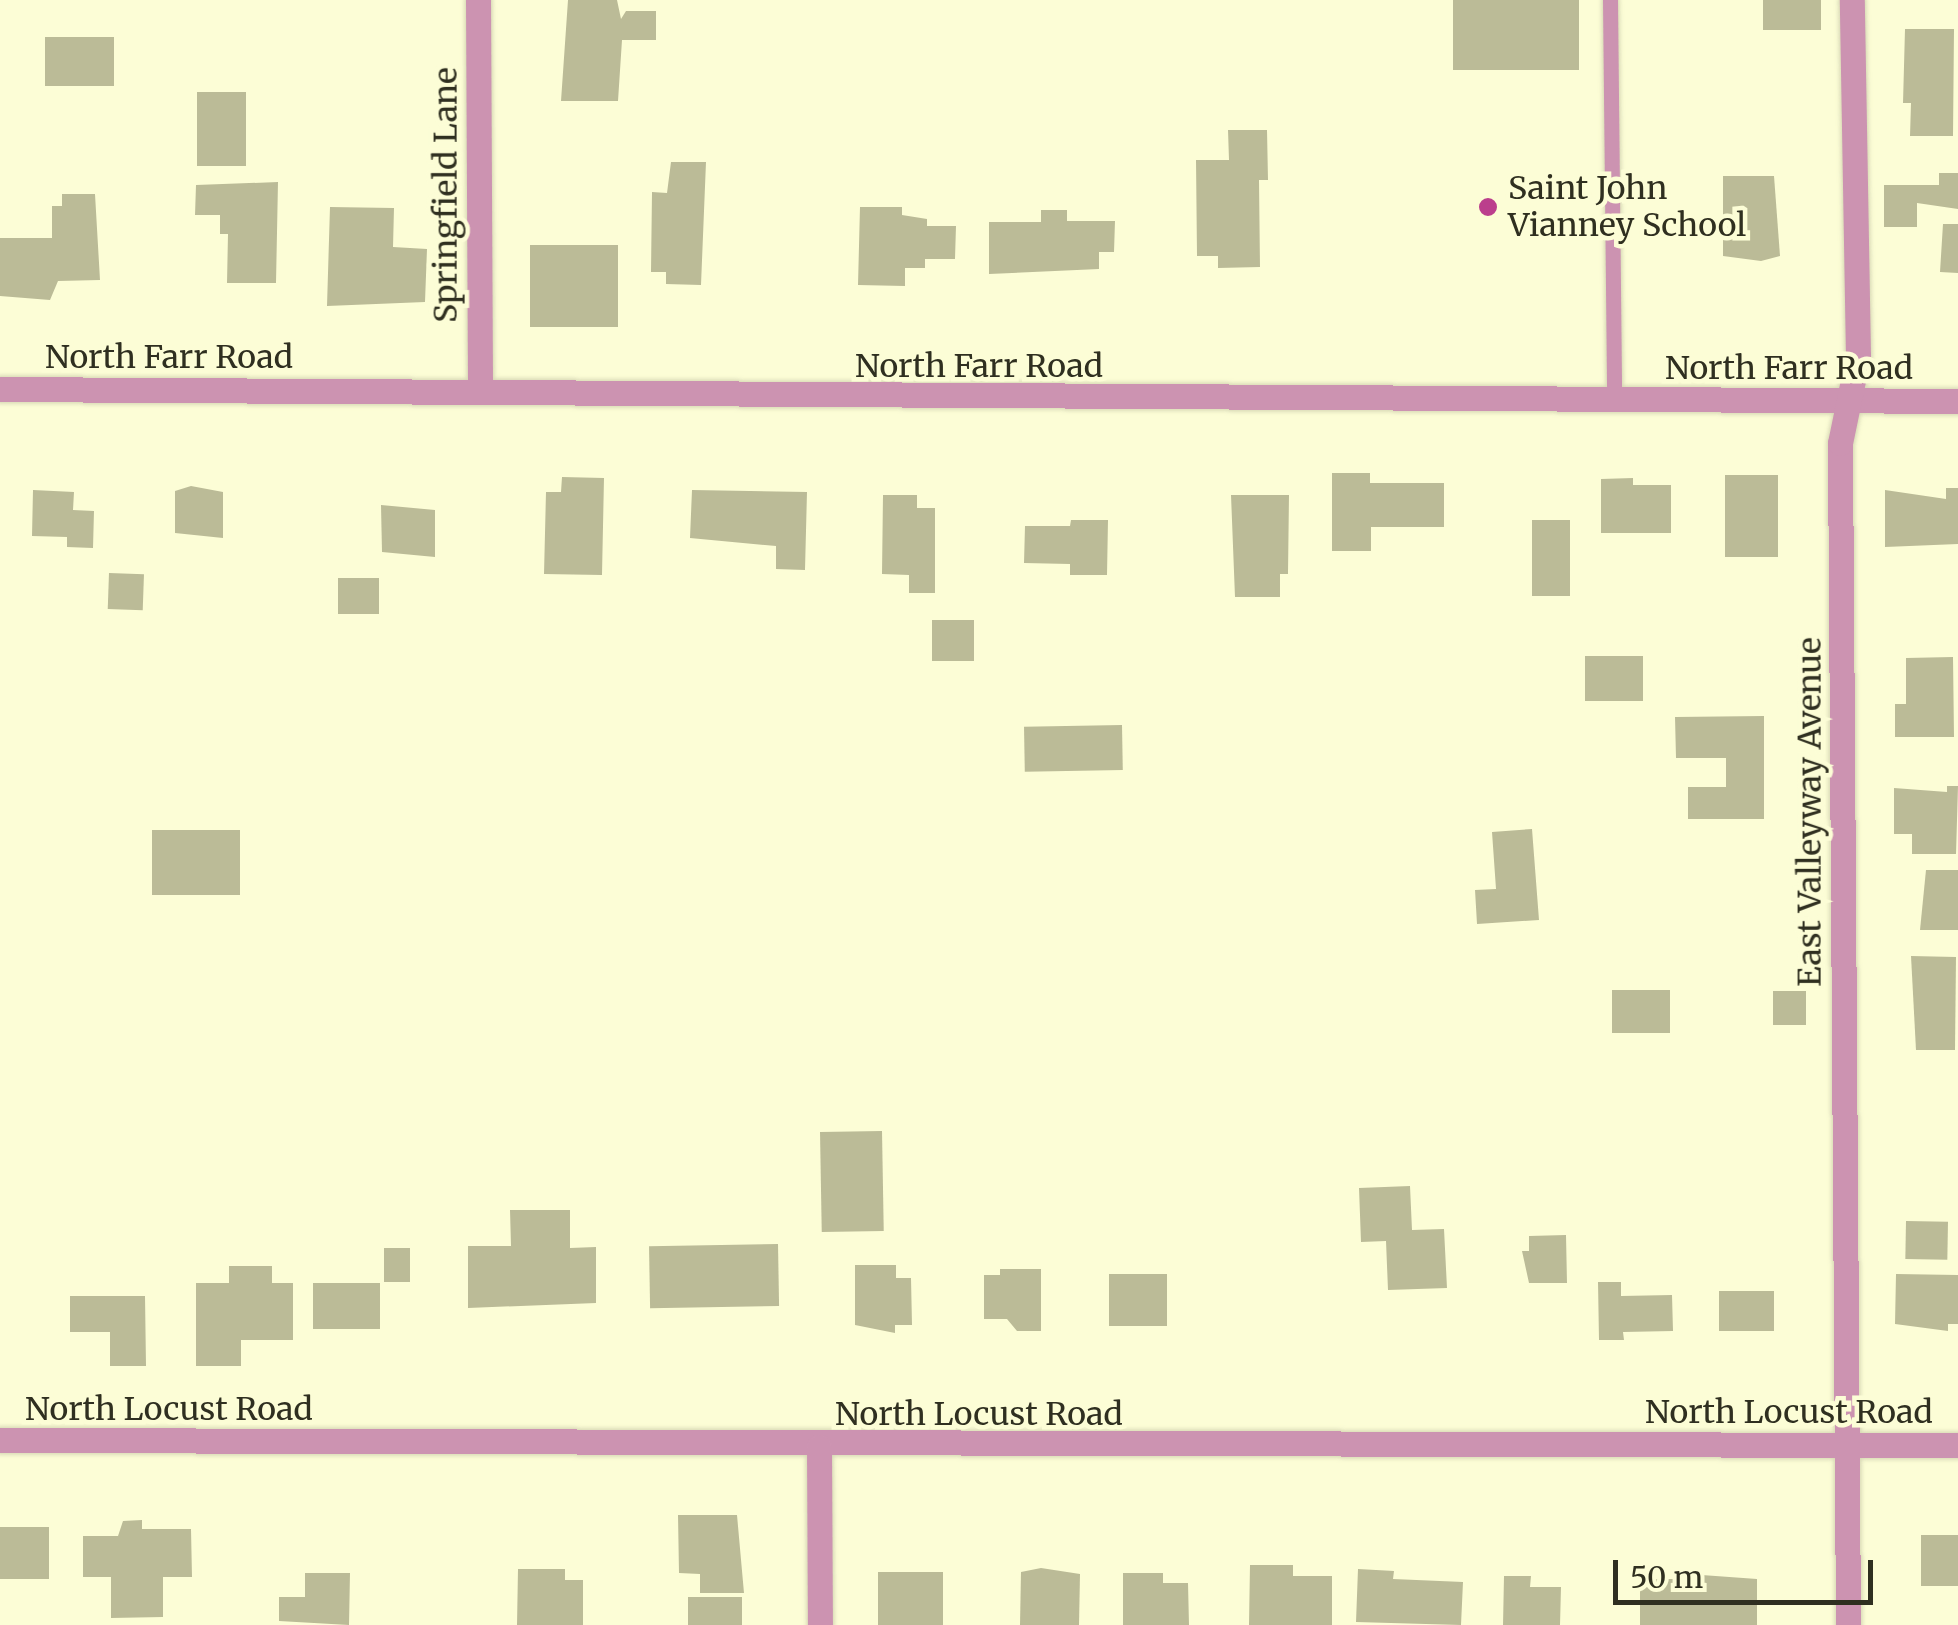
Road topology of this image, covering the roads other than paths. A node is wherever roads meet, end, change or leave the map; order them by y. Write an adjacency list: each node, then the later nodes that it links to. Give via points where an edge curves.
1 (478, 0): 5 (street, Springfield Lane)
2 (1610, 0): 6 (lane)
3 (1852, 0): 7 (street, East Valleyway Avenue, via 1858,356)
4 (0, 389): 5 (street, North Farr Road)
5 (480, 390): 6 (street, North Farr Road, via 631,398)
6 (1614, 400): 7 (street, North Farr Road)
7 (1849, 400): 8 (street, North Farr Road); 10 (street, East Valleyway Avenue, via 1840,443)
8 (1958, 402)
9 (0, 1440): 12 (street, North Locust Road)
10 (1847, 1444): 11 (street, North Locust Road); 12 (street, North Locust Road); 14 (street, East Valleyway Avenue)
11 (1958, 1445)
12 (819, 1447): 13 (street)
13 (820, 1625)
14 (1848, 1625)

